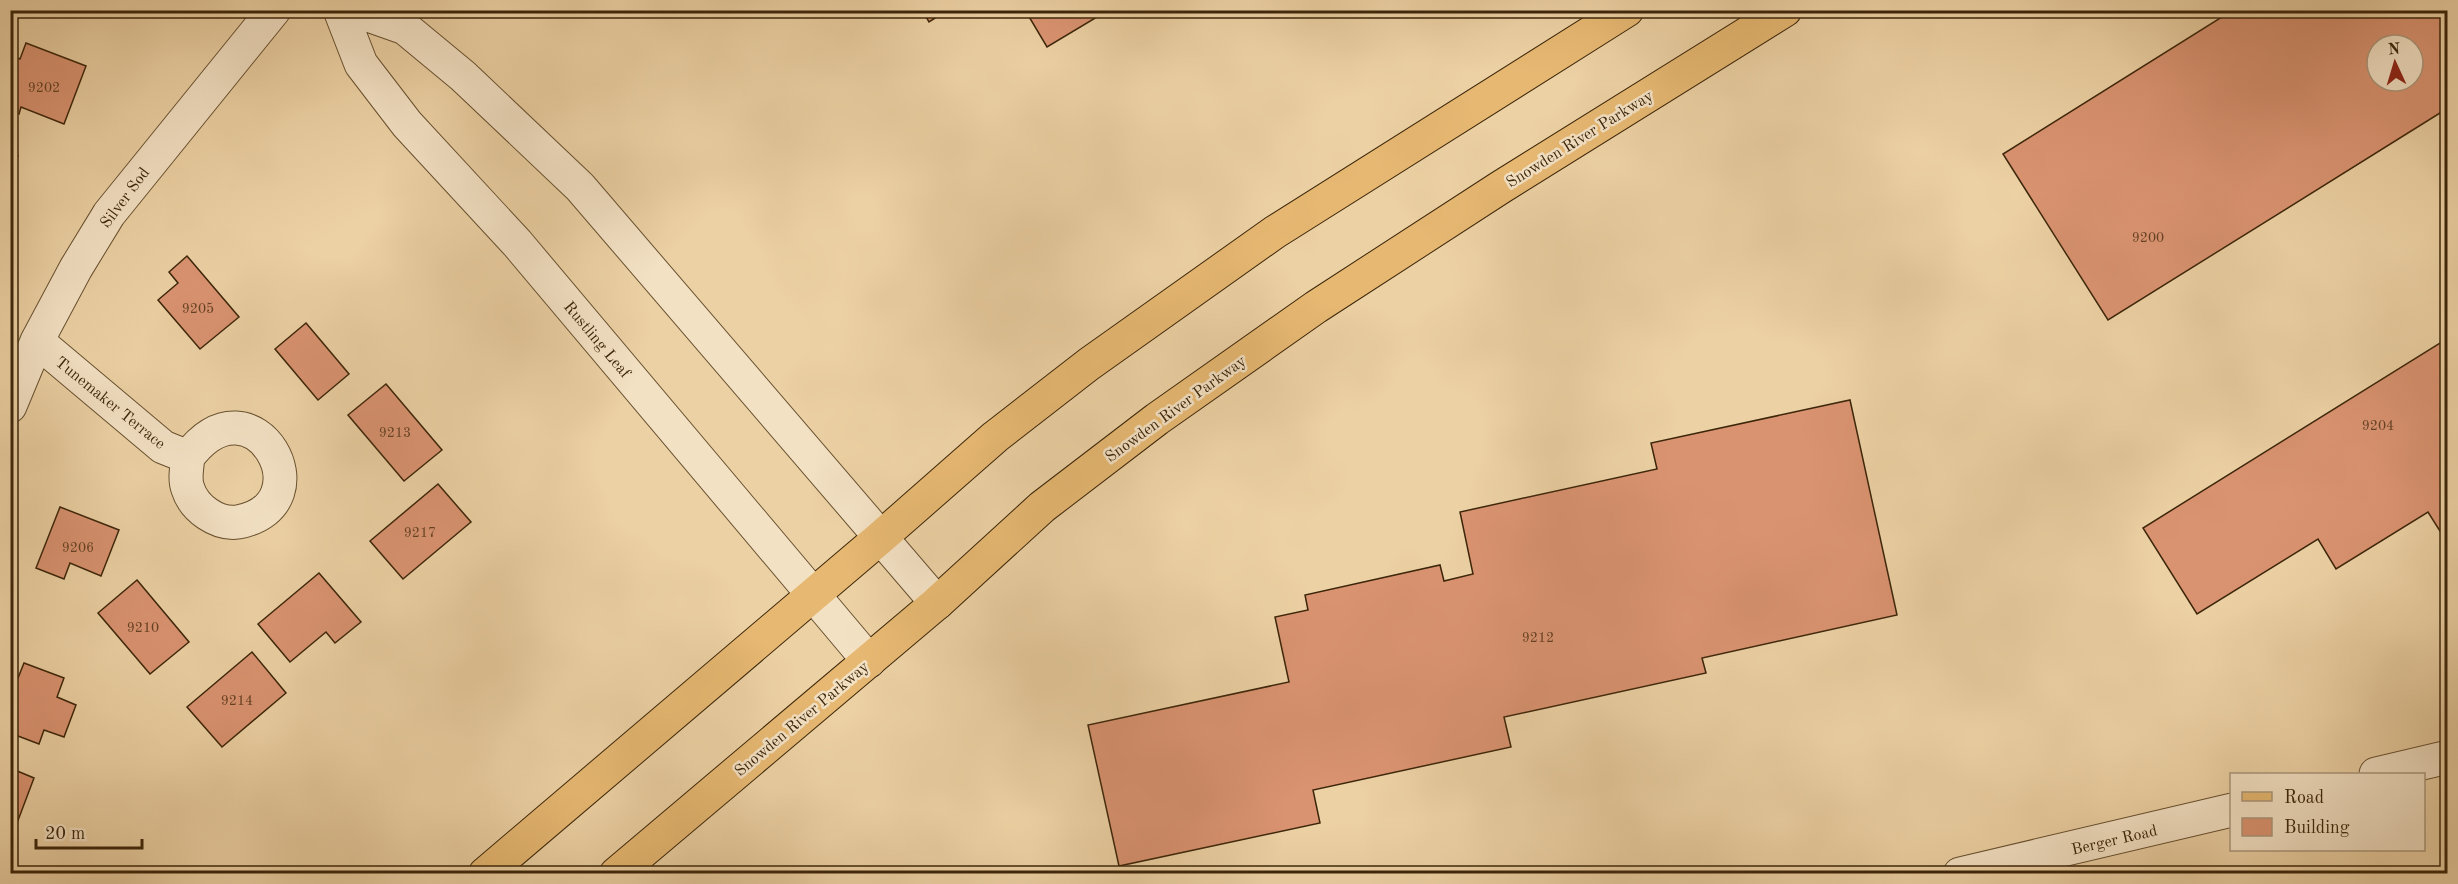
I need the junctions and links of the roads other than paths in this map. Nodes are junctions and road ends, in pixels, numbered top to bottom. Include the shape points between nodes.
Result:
1 (274, 10) edge
2 (340, 10) edge
3 (354, 10) edge
4 (1627, 10) edge
5 (1785, 10) edge
6 (37, 342) junction
7 (10, 406) edge
8 (188, 457) dead end
9 (880, 538) junction
10 (813, 595) junction
11 (937, 603) junction
12 (869, 661) junction
13 (2448, 757) edge
14 (2380, 773) edge
15 (2230, 810) edge
16 (485, 873) edge
17 (616, 873) edge
18 (1960, 873) edge

1 - 6 street, Silver Sod via 109,214
2 - 10 street, Rustling Leaf via 361,64 407,124 517,243
3 - 9 street via 405,28 463,76 580,187
4 - 9 main road via 1275,232 1117,343 995,436
5 - 11 main road, Snowden River Parkway via 1316,307 1157,419 1042,507
6 - 7 street, Silver Sod
6 - 8 street, Tunemaker Terrace via 163,447
9 - 10 main road
9 - 11 street
10 - 12 street, Rustling Leaf
10 - 16 main road
11 - 12 main road, Snowden River Parkway
12 - 17 main road, Snowden River Parkway
13 - 14 street
15 - 18 street, Berger Road

